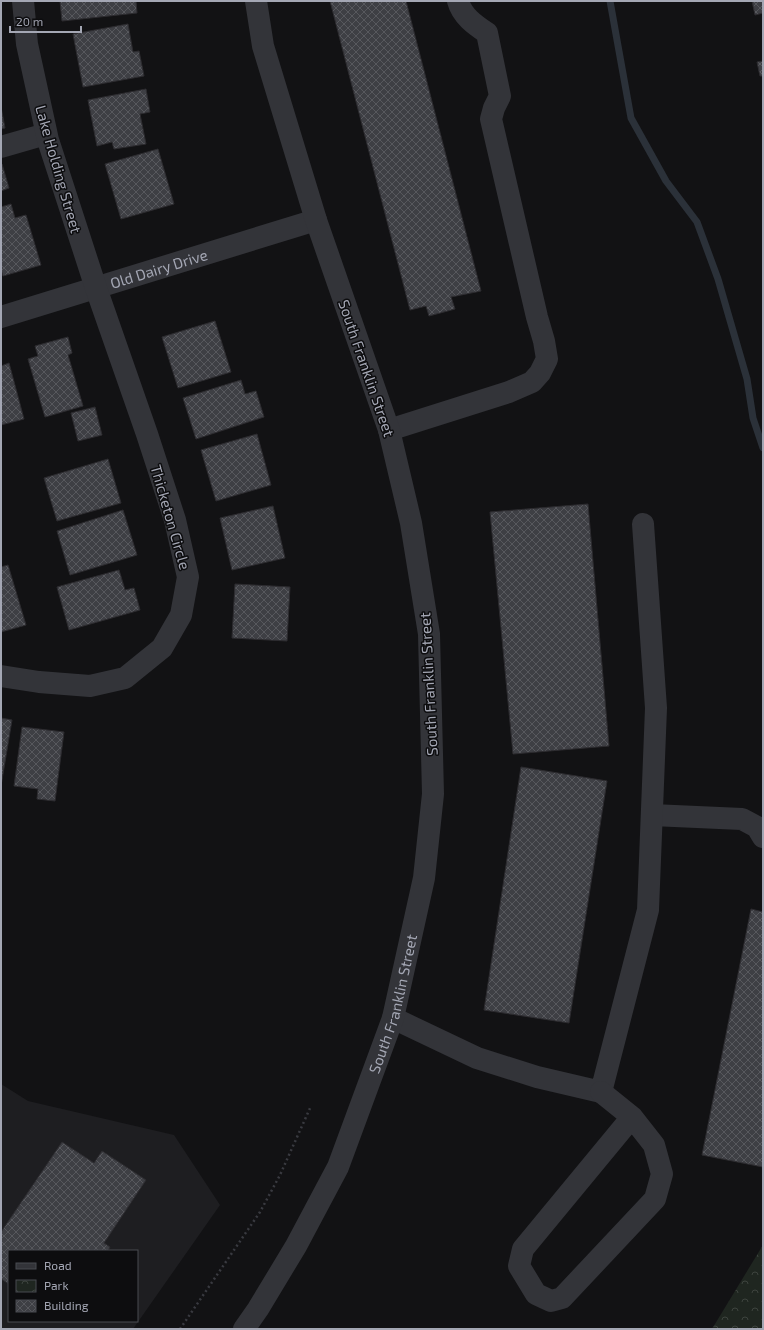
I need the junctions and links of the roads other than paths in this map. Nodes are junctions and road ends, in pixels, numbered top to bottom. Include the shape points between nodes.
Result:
1 (22, 1) edge
2 (256, 1) edge
3 (458, 1) edge
4 (46, 134) junction
5 (1, 147) edge
6 (316, 220) junction
7 (96, 288) junction
8 (1, 317) edge
9 (389, 430) junction
10 (643, 524) dead end
11 (1, 676) edge
12 (652, 815) junction
13 (763, 837) edge
14 (393, 1018) junction
15 (601, 1092) junction
16 (632, 1117) junction
17 (244, 1329) edge

1 - 4 street, Lake Holding Street via 27,44
2 - 6 street, South Franklin Street via 263,46
3 - 9 street via 460,8 487,33 500,96 490,119 547,359 532,382 509,392
4 - 5 street
4 - 7 street, Lake Holding Street
6 - 7 street, Old Dairy Drive
6 - 9 street, South Franklin Street
7 - 8 street, Old Dairy Drive
7 - 11 street, Thicketon Circle via 175,520 188,577 181,614 162,648 124,678 90,686
9 - 14 street, South Franklin Street via 411,523 429,634 434,794 424,878
10 - 12 street via 656,708
12 - 13 street via 742,820 757,827
12 - 15 street via 648,910
14 - 15 street via 477,1058 537,1077
14 - 17 street, South Franklin Street via 338,1167 296,1246
15 - 16 street
16 - 16 street via 654,1145 662,1174 655,1199 562,1298 551,1301 536,1294 520,1266 523,1249

